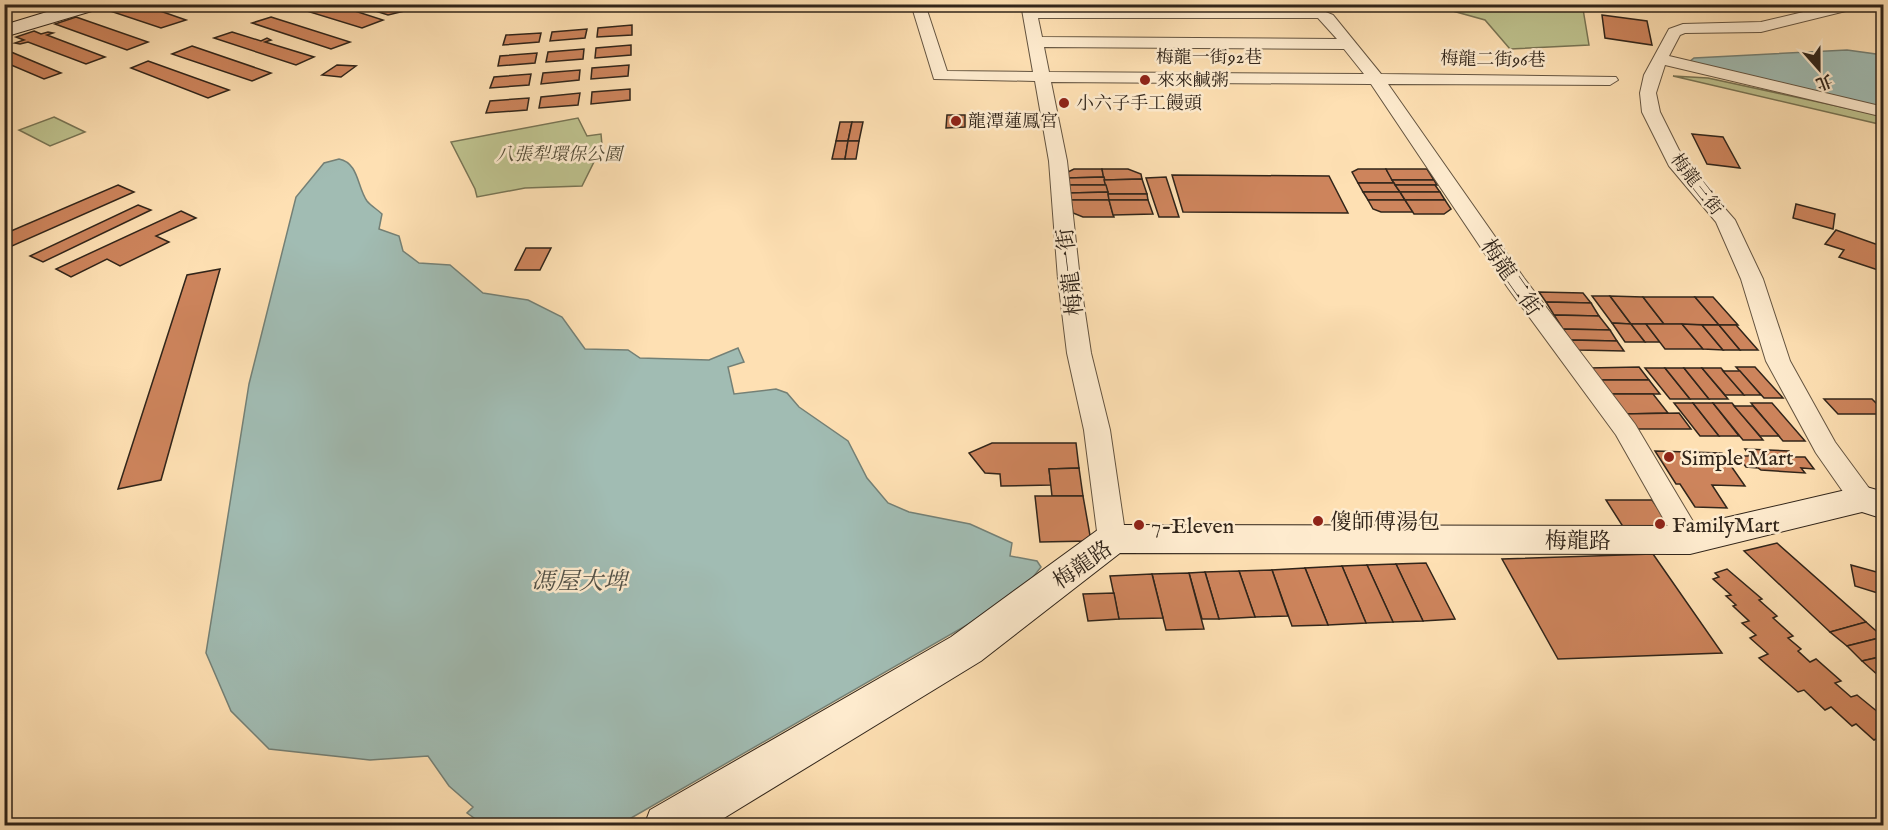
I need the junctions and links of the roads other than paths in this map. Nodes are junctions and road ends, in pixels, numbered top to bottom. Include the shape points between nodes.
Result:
1 (95, 4) edge
2 (918, 4) edge
3 (1857, 4) edge
4 (1029, 9) edge
5 (4, 31) edge
6 (1036, 42) junction
7 (1349, 44) junction
8 (1660, 59) junction
9 (1043, 76) junction
10 (1375, 77) junction
11 (1610, 80) dead end
12 (1884, 112) edge
13 (1873, 503) edge
14 (1112, 539) junction
15 (1690, 540) junction
16 (668, 825) edge

1 - 5 street
2 - 9 street, 梅龍一街92巷 via 940,76
3 - 8 street, 梅龍三街 via 1761,27 1683,28 1674,32
4 - 6 street, 梅龍一街
4 - 7 street, 梅龍二街 via 1321,14 1329,18
6 - 7 street
6 - 9 street, 梅龍一街
7 - 10 street, 梅龍二街
8 - 12 street
8 - 13 street, 梅龍三街 via 1648,93 1651,112 1678,166 1725,220 1752,279 1778,361 1825,447
9 - 10 street, 梅龍一街92巷
9 - 14 street, 梅龍一街 via 1058,161 1079,353 1096,430
10 - 11 street, 梅龍二街96巷
10 - 15 street, 梅龍二街 via 1516,283 1626,430
13 - 15 street, 梅龍路
14 - 15 street, 梅龍路
14 - 16 street, 梅龍路 via 966,649

